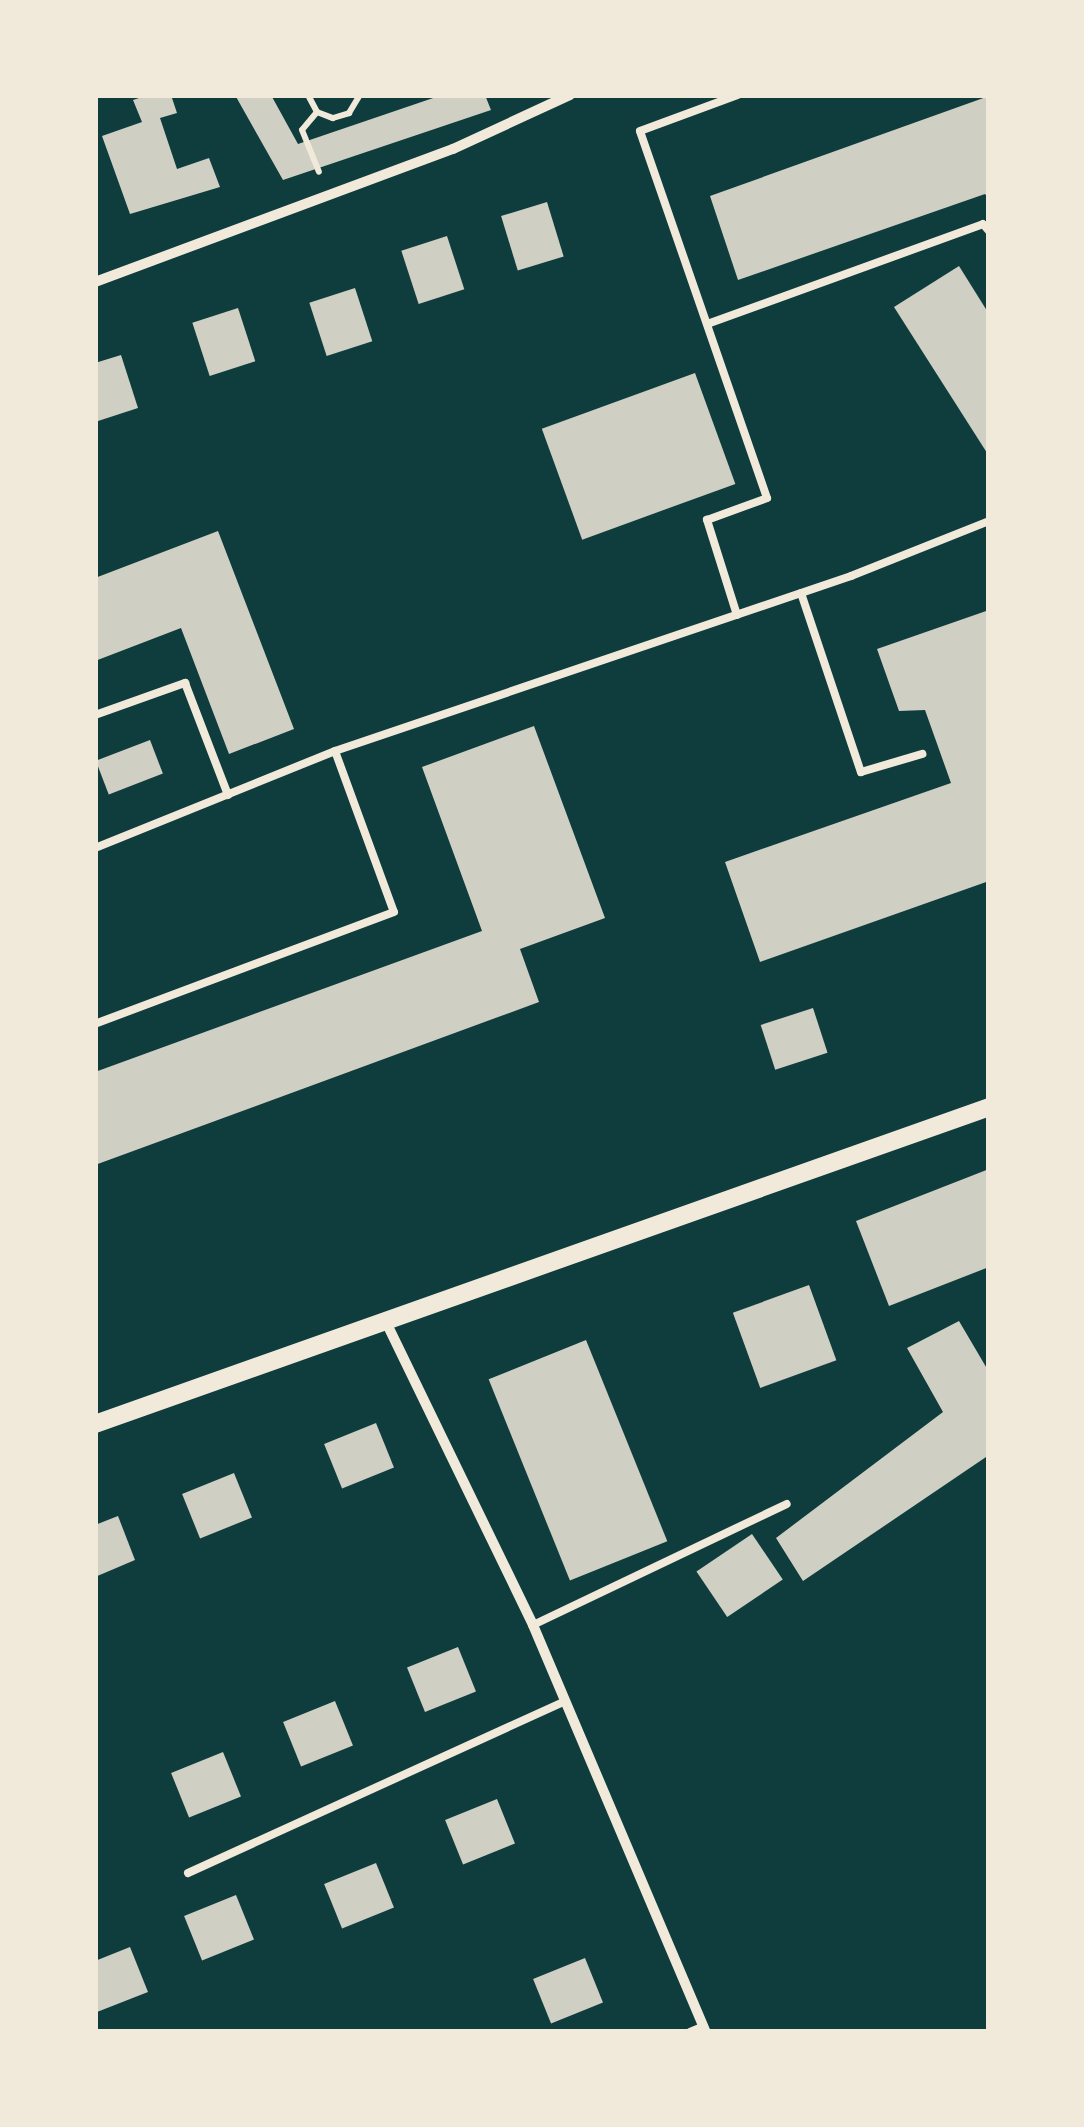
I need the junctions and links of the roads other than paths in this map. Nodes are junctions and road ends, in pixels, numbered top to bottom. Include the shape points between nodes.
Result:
1 (570, 95) edge
2 (738, 95) edge
3 (989, 231) edge
4 (95, 282) edge
5 (710, 322) junction
6 (989, 521) edge
7 (801, 593) junction
8 (737, 615) junction
9 (95, 716) edge
10 (335, 752) junction
11 (922, 754) dead end
12 (228, 795) junction
13 (95, 847) edge
14 (95, 1024) edge
15 (989, 1107) edge
16 (386, 1320) junction
17 (95, 1424) edge
18 (787, 1504) dead end
19 (533, 1625) junction
20 (566, 1702) junction
21 (188, 1873) dead end
22 (705, 2029) edge
23 (690, 2032) edge

1 - 4 street via 453,149
2 - 5 lane via 640,130
3 - 5 lane via 983,224
5 - 8 lane via 767,498 707,520
6 - 7 lane
7 - 8 lane
7 - 11 lane via 862,772
8 - 10 lane
9 - 12 lane via 184,683
10 - 12 lane
10 - 14 lane via 394,912
12 - 13 lane
15 - 16 street
16 - 17 street
16 - 19 street
18 - 19 lane
19 - 20 street
20 - 21 lane
20 - 22 street
22 - 23 lane

